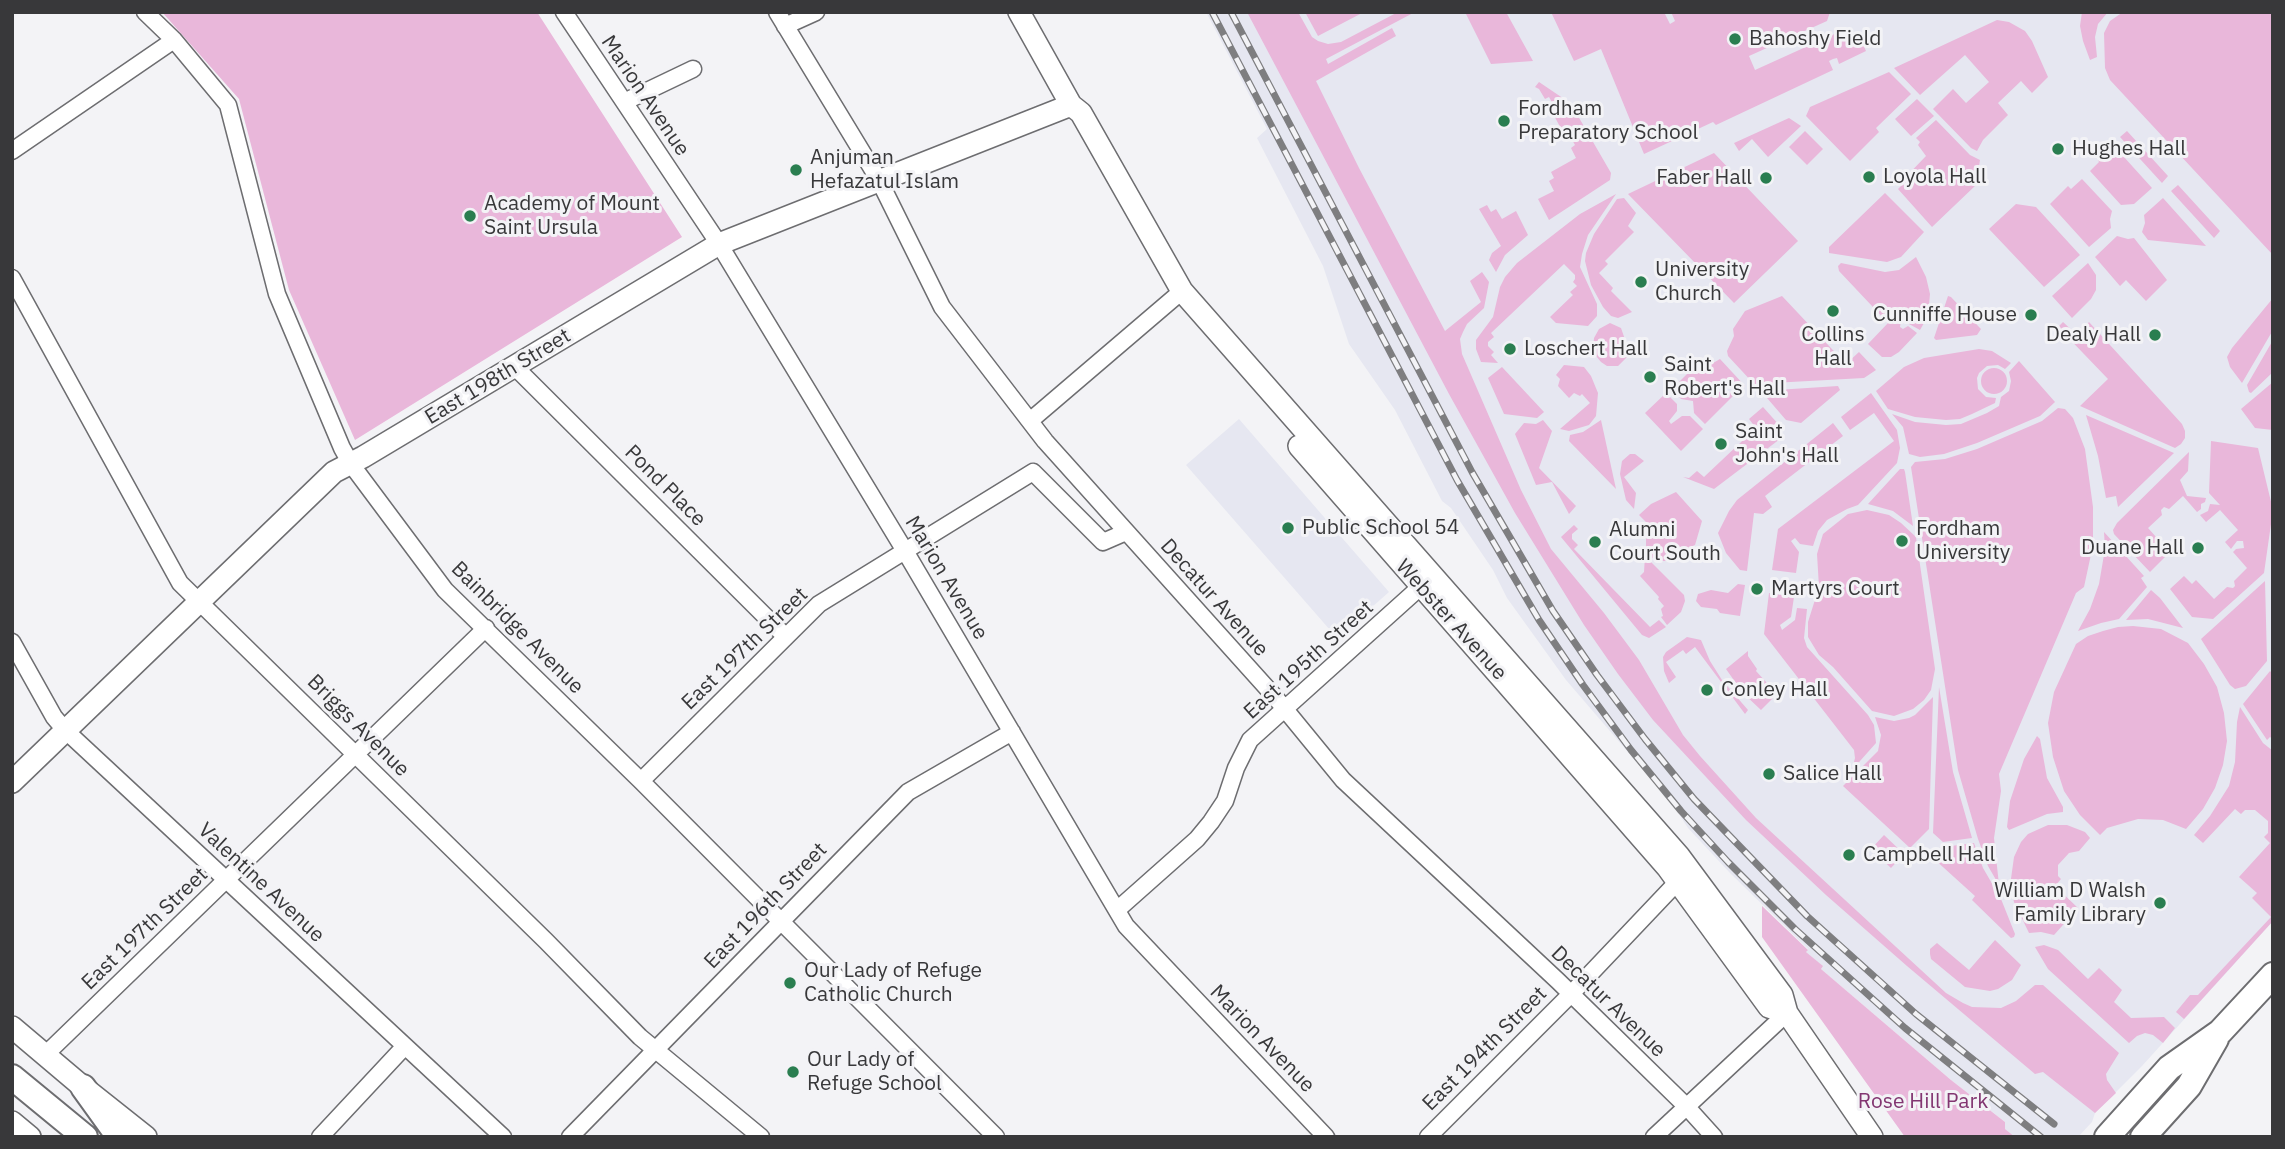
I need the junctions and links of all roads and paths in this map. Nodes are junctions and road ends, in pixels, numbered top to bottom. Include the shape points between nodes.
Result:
1 (145, 12) edge
2 (564, 12) edge
3 (816, 12) edge
4 (1019, 12) edge
5 (781, 19) edge
6 (174, 40) junction
7 (693, 69) dead end
8 (624, 102) junction
9 (1071, 105) junction
10 (12, 151) edge
11 (879, 180) junction
12 (719, 244) junction
13 (12, 278) edge
14 (1177, 296) junction
15 (516, 367) junction
16 (1031, 420) junction
17 (351, 464) junction
18 (1126, 532) junction
19 (905, 551) junction
20 (1427, 580) junction
21 (200, 601) junction
22 (486, 628) junction
23 (785, 635) junction
24 (12, 642) edge
25 (1283, 710) junction
26 (65, 730) junction
27 (1012, 732) junction
28 (356, 754) junction
29 (12, 782) edge
30 (641, 782) junction
31 (1684, 875) junction
32 (227, 879) junction
33 (1117, 910) junction
34 (780, 921) junction
35 (2273, 975) edge
36 (1570, 994) junction
37 (1787, 1013) junction
38 (12, 1027) edge
39 (2220, 1032) junction
40 (405, 1046) junction
41 (656, 1049) junction
42 (44, 1056) junction
43 (12, 1077) edge
44 (83, 1087) junction
45 (1686, 1107) junction
46 (51, 1110) junction
47 (12, 1122) edge
48 (30, 1137) edge
49 (72, 1137) edge
50 (85, 1137) edge
51 (119, 1137) edge
52 (146, 1137) edge
53 (320, 1137) edge
54 (503, 1137) edge
55 (570, 1137) edge
56 (761, 1137) edge
57 (996, 1137) edge
58 (1326, 1137) edge
59 (1428, 1137) edge
60 (1654, 1137) edge
61 (1714, 1137) edge
62 (1872, 1137) edge
63 (2107, 1137) edge
64 (2143, 1137) edge

1 - 6 street, Bainbridge Avenue
2 - 8 street, Marion Avenue
3 - 5 street
4 - 9 street, Webster Avenue
5 - 11 street, Decatur Avenue
6 - 10 street
6 - 17 street, Bainbridge Avenue via 228,105 277,294
7 - 8 street
8 - 12 street, Marion Avenue
9 - 11 street, East 198th Street
9 - 14 street, Webster Avenue via 1081,113
11 - 12 street, East 198th Street
11 - 16 street, Decatur Avenue via 942,307
12 - 15 street, East 198th Street
12 - 19 street, Marion Avenue
13 - 21 street, Briggs Avenue via 180,583
14 - 16 street
14 - 20 street, Webster Avenue via 1255,375
15 - 17 street, East 198th Street
15 - 23 street, Pond Place
16 - 18 street, Decatur Avenue
17 - 21 street, East 198th Street via 334,472
17 - 22 street, Bainbridge Avenue via 445,590
18 - 19 street, East 197th Street via 1103,542 1033,472
18 - 25 street, Decatur Avenue
19 - 23 street, East 197th Street via 819,604
19 - 27 street, Marion Avenue
20 - 25 street, East 195th Street
20 - 31 street, Webster Avenue via 1667,842
21 - 26 street, East 198th Street
21 - 28 street, Briggs Avenue
22 - 28 street, East 197th Street
22 - 30 street, Bainbridge Avenue
23 - 30 street, East 197th Street
24 - 26 street, Valentine Avenue
25 - 33 street, East 195th Street via 1250,740 1225,801 1197,839
25 - 36 street, Decatur Avenue via 1343,780
26 - 29 street, East 198th Street
26 - 32 street, Valentine Avenue
27 - 33 street, Marion Avenue
27 - 34 street, East 196th Street via 908,792
28 - 32 street, East 197th Street
28 - 41 street, Briggs Avenue
30 - 34 street, Bainbridge Avenue
31 - 36 street, East 194th Street
31 - 37 street, Webster Avenue via 1782,995
32 - 40 street, Valentine Avenue
32 - 42 street, East 197th Street
33 - 58 street, Marion Avenue via 1126,926
34 - 41 street, East 196th Street
34 - 57 street, Bainbridge Avenue
35 - 39 main road
36 - 45 street, Decatur Avenue
36 - 59 street, East 194th Street
37 - 45 street
37 - 62 street, Webster Avenue
38 - 42 street
39 - 63 main road via 2169,1068
39 - 64 main road via 2189,1086
40 - 53 street
40 - 54 street, Valentine Avenue
41 - 55 street, East 196th Street
41 - 56 street, Briggs Avenue
42 - 44 street
43 - 46 main road
44 - 51 main road
44 - 52 street
45 - 60 street
45 - 61 street, Decatur Avenue
46 - 49 main road
46 - 50 main road
47 - 48 street

